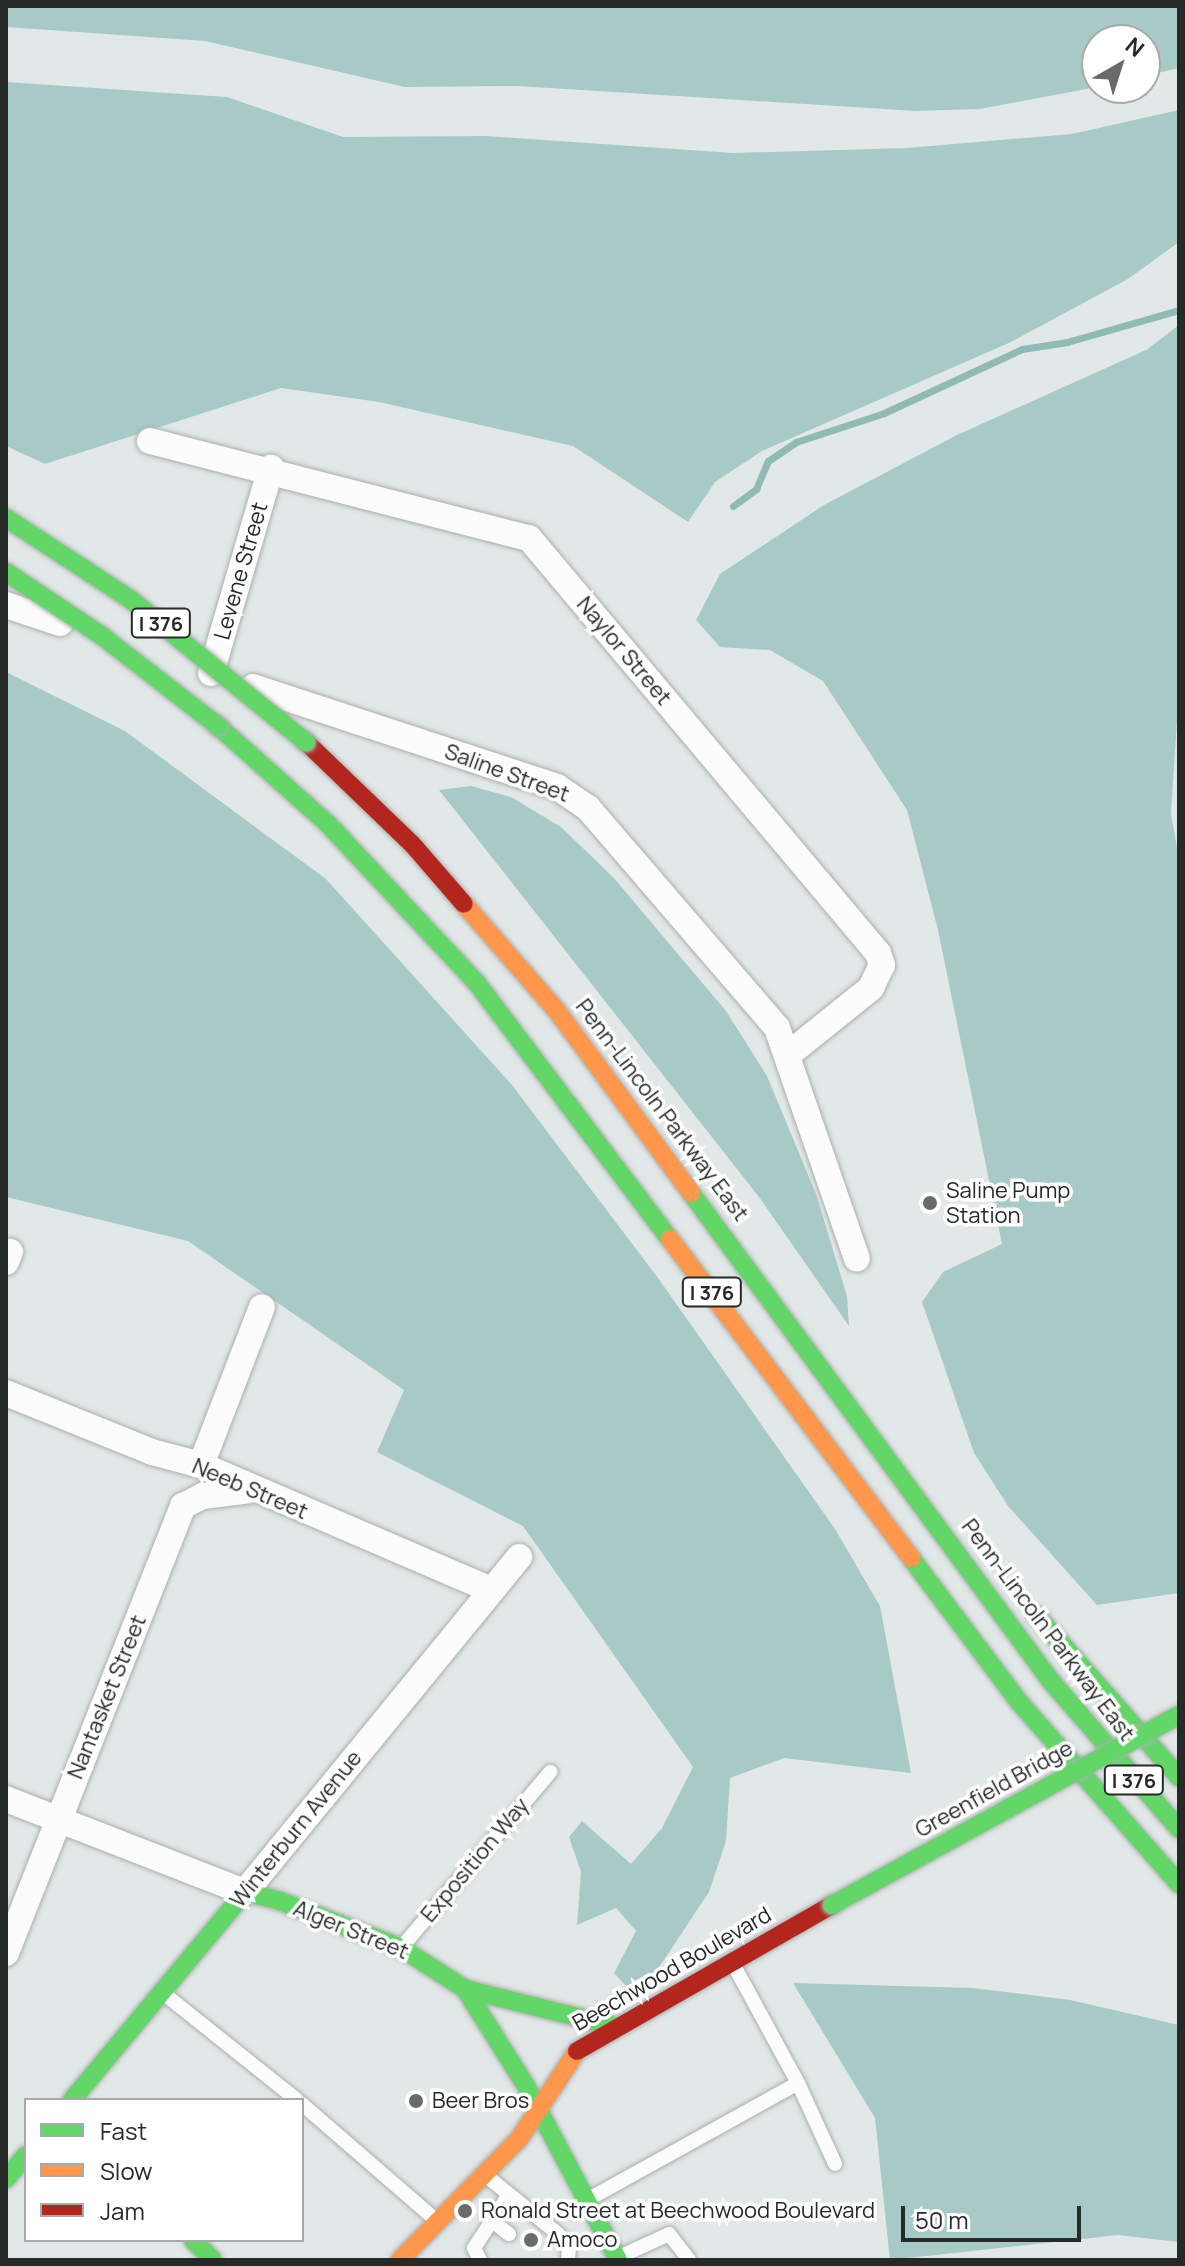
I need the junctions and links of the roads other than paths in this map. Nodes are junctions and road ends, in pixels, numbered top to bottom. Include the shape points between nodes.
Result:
1 (150, 441) dead end
2 (271, 468) junction
3 (6, 518) edge
4 (6, 572) edge
5 (6, 605) edge
6 (211, 673) junction
7 (789, 1054) junction
8 (857, 1259) dead end
9 (771, 1296) junction
10 (262, 1307) dead end
11 (6, 1393) edge
12 (201, 1465) junction
13 (251, 1490) junction
14 (962, 1526) dead end
15 (519, 1557) dead end
16 (491, 1590) junction
17 (1023, 1599) dead end
18 (1179, 1715) edge
19 (550, 1772) dead end
20 (1179, 1777) edge
21 (6, 1799) edge
22 (58, 1819) junction
23 (1179, 1829) edge
24 (1179, 1884) edge
25 (245, 1892) junction
26 (832, 1905) joint
27 (401, 1948) junction
28 (6, 1953) edge
29 (731, 1962) junction
30 (465, 1989) junction
31 (163, 1993) junction
32 (613, 2026) junction
33 (798, 2083) junction
34 (74, 2098) edge
35 (294, 2098) edge
36 (304, 2106) edge
37 (540, 2112) junction
38 (24, 2157) edge
39 (835, 2164) dead end
40 (483, 2174) junction
41 (6, 2179) edge
42 (508, 2196) junction
43 (587, 2200) junction
44 (436, 2220) junction
45 (491, 2220) junction
46 (509, 2234) dead end
47 (195, 2242) edge
48 (616, 2259) edge
49 (213, 2260) edge
50 (400, 2260) edge
51 (480, 2260) edge
52 (568, 2260) edge
53 (689, 2260) edge

1 - 2 street, Naylor Street
2 - 6 street, Levene Street
2 - 7 street, Naylor Street via 529,538 878,953 882,965 871,988
3 - 9 main road, Penn-Lincoln Parkway East / I 376, bridge via 130,599 306,742 412,844 511,954
4 - 24 main road, I 376, bridge via 102,636 218,726 327,823 476,982 1020,1703
5 - 6 street, Saline Street
6 - 7 street, Saline Street via 574,796 762,1006
7 - 8 street, Saline Street
9 - 14 main road
9 - 23 main road, Penn-Lincoln Parkway East / I 376 via 1050,1680
10 - 12 street
11 - 12 street, Neeb Street via 152,1452
12 - 13 street, Neeb Street
13 - 16 street, Neeb Street
13 - 22 street, Nantasket Street via 203,1496 183,1506
15 - 16 street, Winterburn Avenue
16 - 25 street, Winterburn Avenue
17 - 20 main road
18 - 26 main road, Greenfield Bridge, bridge
19 - 27 lane, Exposition Way
21 - 22 street, Alger Street
22 - 25 street, Alger Street
22 - 28 street, Nantasket Street
25 - 27 main road, Alger Street
25 - 31 main road, Winterburn Avenue
26 - 29 main road, Beechwood Boulevard
27 - 30 main road, Alger Street
29 - 32 main road, Beechwood Boulevard
29 - 33 lane
30 - 32 main road
30 - 37 main road, Alger Street
31 - 34 main road, Winterburn Avenue
31 - 35 lane
32 - 37 main road, Beechwood Boulevard via 565,2063
33 - 39 lane
33 - 43 lane
36 - 44 lane
37 - 40 main road, Beechwood Boulevard
37 - 43 main road
38 - 41 main road
40 - 42 lane
40 - 44 main road, Beechwood Boulevard
42 - 45 lane
42 - 52 lane via 569,2246
43 - 48 main road
44 - 50 main road, Beechwood Boulevard
45 - 46 lane
45 - 51 lane via 474,2248
47 - 49 main road
48 - 53 lane via 669,2234

